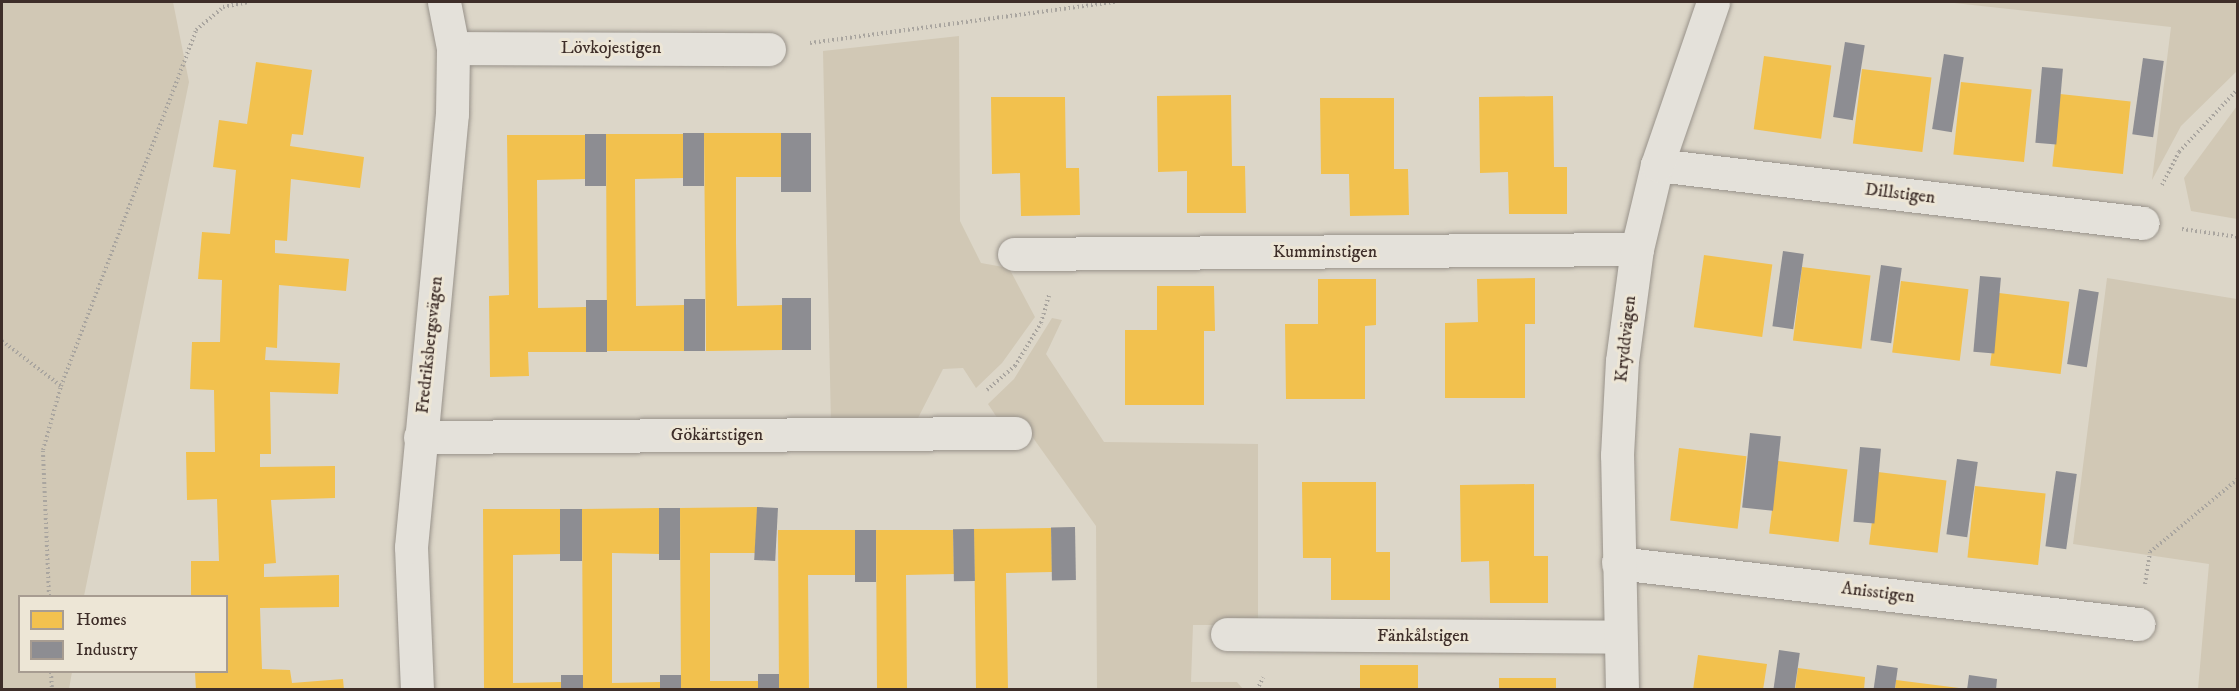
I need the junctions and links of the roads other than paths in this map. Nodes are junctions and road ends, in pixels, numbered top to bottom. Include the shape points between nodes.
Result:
1 (444, 2) edge
2 (1713, 2) edge
3 (453, 48) junction
4 (769, 49) road end
5 (1657, 165) junction
6 (2143, 223) road end
7 (1637, 249) junction
8 (1014, 254) dead end
9 (1015, 433) dead end
10 (420, 437) junction
11 (1618, 563) junction
12 (2138, 624) road end
13 (1227, 634) dead end
14 (1619, 637) junction
15 (417, 690) edge
16 (1622, 690) edge

1 - 3 street, Fredriksbergsvägen
2 - 5 street, Kryddvägen
3 - 4 street, Lövkojestigen
3 - 10 street, Fredriksbergsvägen via 443,226
5 - 6 street, Dillstigen
5 - 7 street, Kryddvägen
7 - 8 street, Kumminstigen
7 - 11 street, Kryddvägen via 1621,372
9 - 10 street, Gökärtstigen
10 - 15 street, Fredriksbergsvägen via 411,547
11 - 12 street, Anisstigen
11 - 14 street, Kryddvägen
13 - 14 street, Fänkålstigen
14 - 16 street, Kryddvägen

